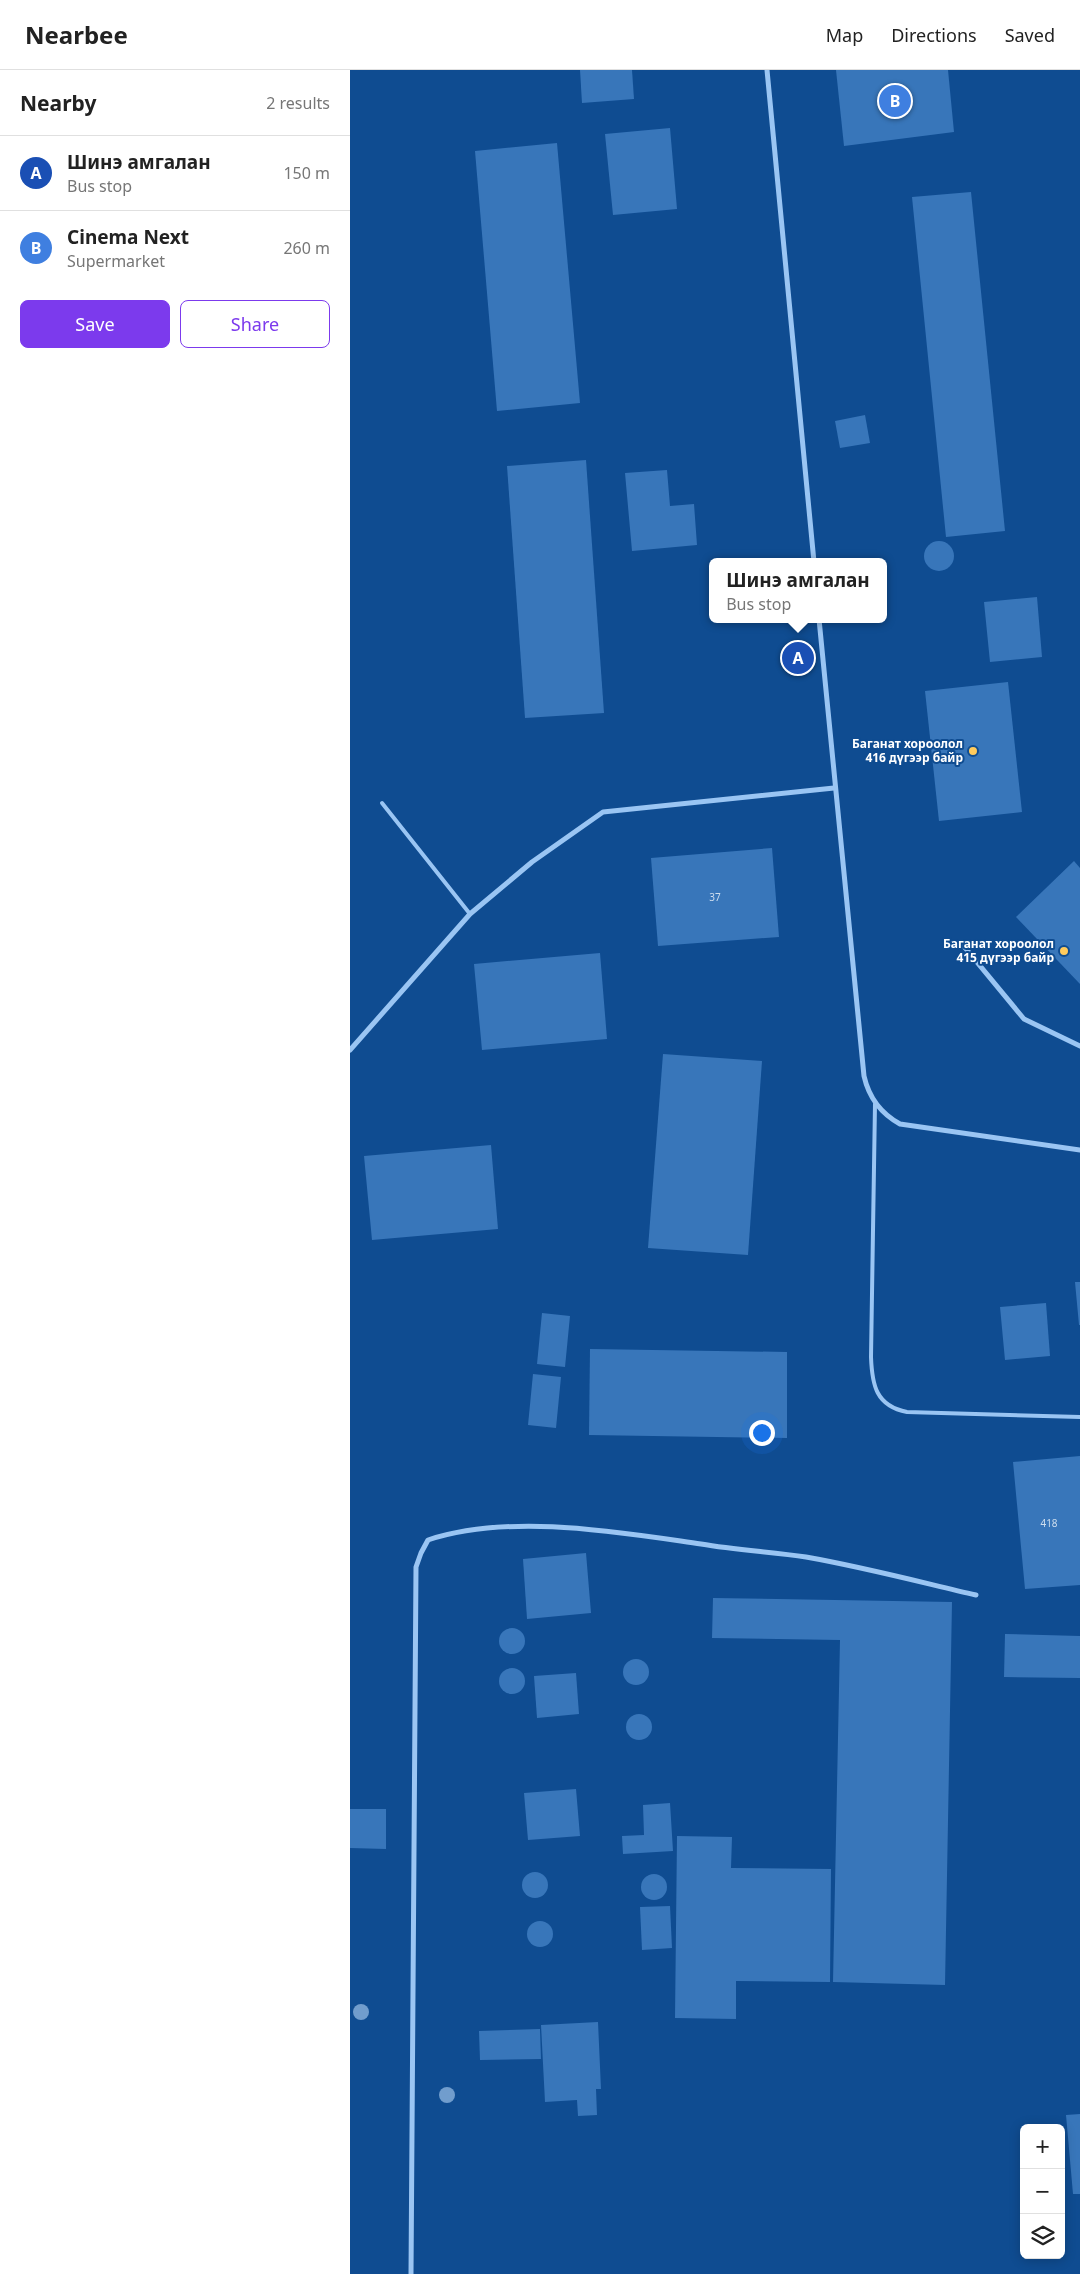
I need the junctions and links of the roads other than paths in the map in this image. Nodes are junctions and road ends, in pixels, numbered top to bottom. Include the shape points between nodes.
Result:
1 (767, 70) edge
2 (814, 558) edge
3 (819, 623) edge
4 (834, 788) junction
5 (382, 803) dead end
6 (470, 914) junction
7 (962, 944) dead end
8 (1080, 1046) edge
9 (350, 1050) edge
10 (875, 1104) junction
11 (1080, 1150) edge
12 (1080, 1417) edge
13 (976, 1594) dead end
14 (411, 2274) edge

1 - 2 street
3 - 4 street
4 - 6 street via 603,812 532,862
4 - 10 street via 864,1076
5 - 6 lane
6 - 9 street
7 - 8 street via 1024,1018
10 - 11 street via 889,1117 908,1126
10 - 12 lane via 871,1357 875,1387 880,1398 888,1406 907,1412
13 - 14 street via 806,1557 603,1530 476,1529 450,1532 428,1540 416,1568

